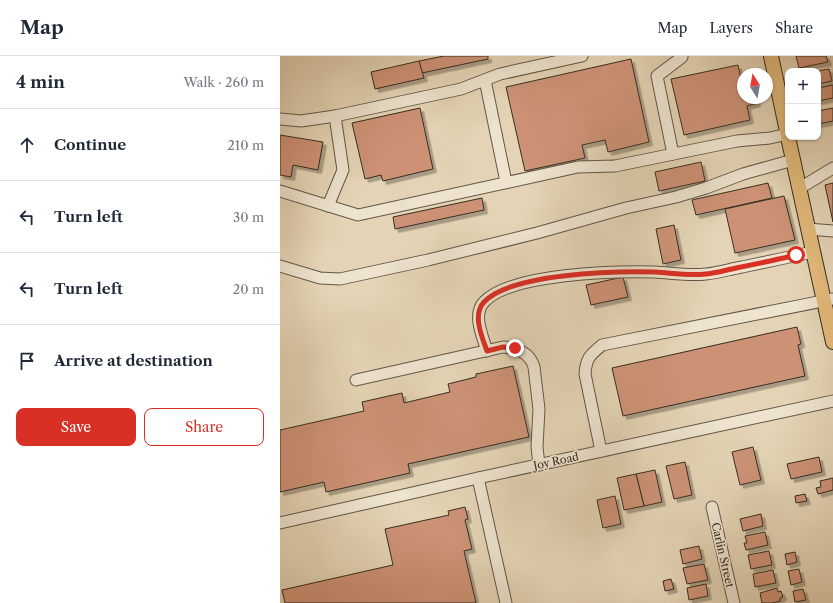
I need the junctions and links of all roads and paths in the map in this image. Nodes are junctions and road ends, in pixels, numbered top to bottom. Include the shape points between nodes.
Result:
1 (582, 56) edge
2 (681, 56) edge
3 (770, 56) edge
4 (484, 80) junction
5 (335, 116) junction
6 (280, 119) edge
7 (785, 123) edge
8 (785, 136) edge
9 (789, 140) edge
10 (673, 154) junction
11 (793, 160) junction
12 (833, 168) edge
13 (506, 182) junction
14 (800, 188) junction
15 (280, 191) edge
16 (328, 206) junction
17 (808, 229) junction
18 (833, 231) edge
19 (813, 252) junction
20 (280, 266) edge
21 (828, 300) edge
22 (833, 342) edge
23 (487, 351) junction
24 (356, 380) dead end
25 (833, 401) edge
26 (602, 451) junction
27 (539, 465) junction
28 (478, 478) junction
29 (712, 507) dead end
30 (280, 523) edge
31 (506, 603) edge
32 (734, 603) edge

1 - 4 street via 500,74
2 - 10 street via 657,76
3 - 7 main road
4 - 5 street via 461,88
4 - 13 street
5 - 6 street via 302,121
5 - 16 street via 343,170
8 - 10 street via 737,141
9 - 11 main road
10 - 13 street via 615,166 578,167
11 - 14 main road
11 - 20 street via 676,197 538,233 340,279 320,278
12 - 14 street
13 - 16 street via 358,215
14 - 17 main road
15 - 16 street
17 - 18 street
17 - 19 main road
19 - 21 main road
19 - 23 street via 706,274 611,272 546,278 520,284 491,296 479,309 479,324
21 - 22 main road
21 - 26 street via 602,346 586,363 585,374
23 - 24 street
23 - 27 street via 503,347 515,348 532,360 539,410
25 - 26 street, Joy Road
26 - 27 street, Joy Road
27 - 28 street, Joy Road
28 - 30 street, Joy Road
28 - 31 street
29 - 32 street, Carlin Street

